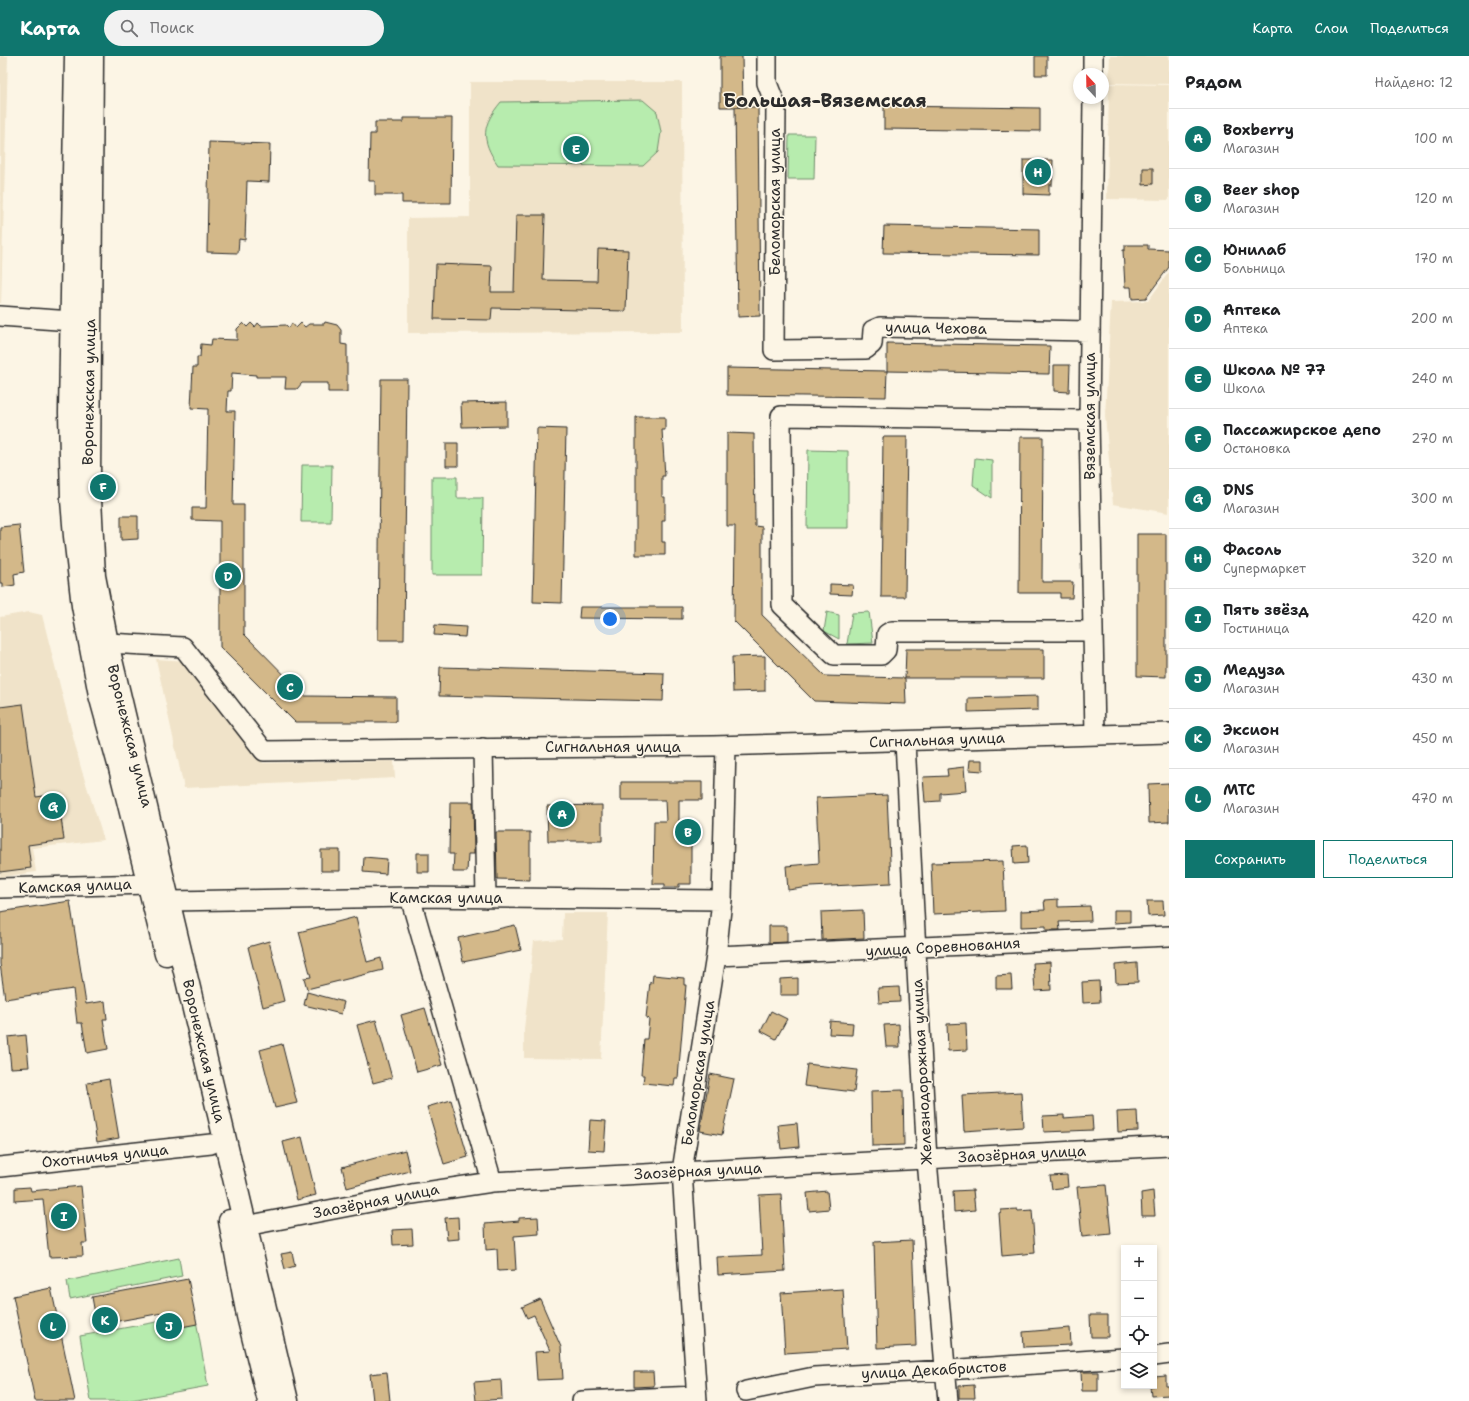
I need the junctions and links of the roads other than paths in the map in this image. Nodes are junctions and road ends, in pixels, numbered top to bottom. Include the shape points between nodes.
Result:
1 (76, 56) edge
2 (92, 56) edge
3 (767, 56) edge
4 (1094, 56) edge
5 (1093, 68) edge
6 (1093, 104) edge
7 (0, 316) edge
8 (72, 321) junction
9 (1089, 331) junction
10 (774, 350) joint
11 (1088, 420) junction
12 (1093, 631) junction
13 (107, 643) junction
14 (1169, 733) edge
15 (1095, 735) junction
16 (905, 742) junction
17 (726, 746) junction
18 (483, 748) junction
19 (149, 884) junction
20 (0, 888) edge
21 (410, 897) junction
22 (486, 898) junction
23 (722, 900) junction
24 (170, 902) junction
25 (1169, 936) edge
26 (916, 948) junction
27 (716, 956) junction
28 (211, 1144) junction
29 (1169, 1146) edge
30 (927, 1160) junction
31 (0, 1167) edge
32 (682, 1171) junction
33 (492, 1182) junction
34 (240, 1230) junction
35 (1169, 1354) edge
36 (1157, 1356) edge
37 (1121, 1358) edge
38 (946, 1370) junction
39 (746, 1391) dead end
40 (696, 1398) edge
41 (269, 1401) edge
42 (287, 1401) edge
43 (582, 1401) edge
44 (948, 1401) edge

1 - 8 main road, Воронежская улица
2 - 13 main road, Воронежская улица via 88,480 94,570
3 - 10 street, Беломорская улица via 767,83 776,106
4 - 5 street
6 - 9 street, Вяземская улица
7 - 8 street
8 - 19 main road, Воронежская улица via 70,454 78,569 100,695
9 - 10 street, улица Чехова via 880,326 873,330 872,344 866,349
9 - 11 street, Вяземская улица
11 - 12 street, Вяземская улица
11 - 12 street via 781,416 782,605 834,655 881,655 886,650 887,634 892,631
12 - 15 street, Вяземская улица
13 - 18 street, Сигнальная улица via 183,647 264,751
13 - 24 main road, Воронежская улица
14 - 15 street, Сигнальная улица
15 - 16 street, Сигнальная улица
16 - 17 street, Сигнальная улица
16 - 26 street, Железнодорожная улица
17 - 18 street, Сигнальная улица
17 - 23 street, Беломорская улица
18 - 22 street
19 - 20 street, Камская улица
19 - 28 main road, Воронежская улица
21 - 22 street, Камская улица
21 - 24 street, Камская улица
21 - 33 street
22 - 23 street, Камская улица
23 - 27 street, Беломорская улица
24 - 34 main road, Воронежская улица via 224,1143
25 - 26 street, улица Соревнования
26 - 27 street, улица Соревнования
26 - 30 street, Железнодорожная улица
27 - 32 street, Беломорская улица
28 - 31 street, Охотничья улица
28 - 34 main road, Воронежская улица
29 - 30 street, Заозёрная улица
30 - 32 street, Заозёрная улица
30 - 38 street, Железнодорожная улица
32 - 33 street, Заозёрная улица
32 - 40 street, Беломорская улица
33 - 34 street, Заозёрная улица via 412,1194
34 - 41 main road, Воронежская улица via 248,1316
34 - 42 main road, Воронежская улица
35 - 36 street
37 - 38 street, улица Декабристов
38 - 39 street, улица Декабристов via 814,1377
38 - 44 street, Железнодорожная улица
40 - 43 street

